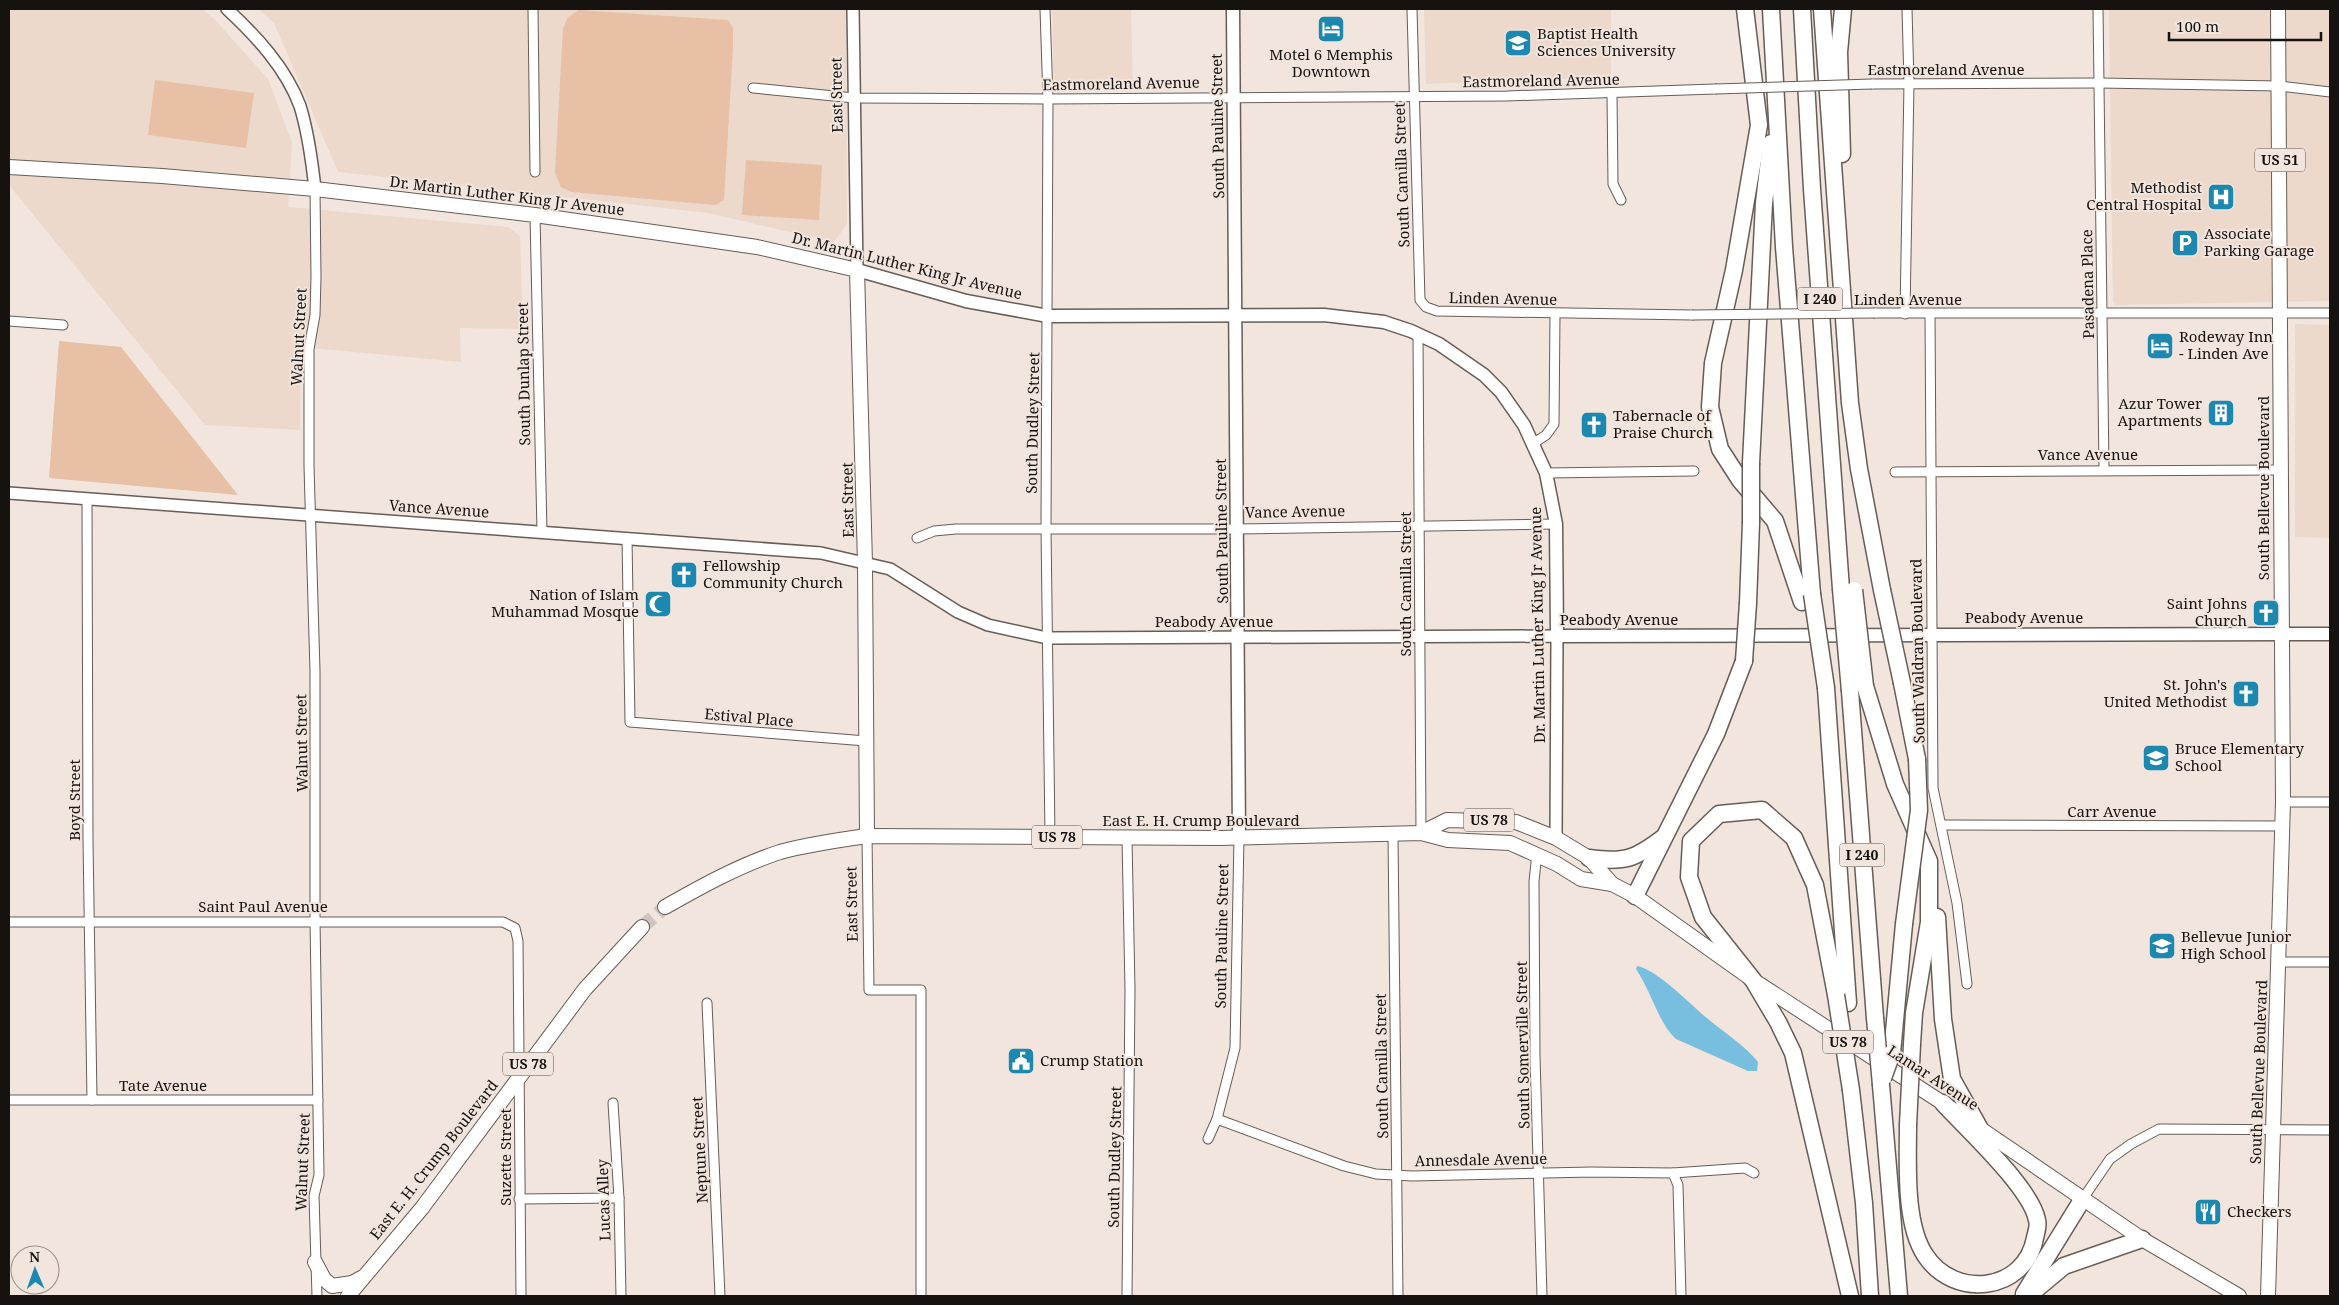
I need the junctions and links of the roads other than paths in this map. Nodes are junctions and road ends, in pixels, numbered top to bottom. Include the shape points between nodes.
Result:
1 (227, 9) edge
2 (533, 9) edge
3 (853, 9) edge
4 (1045, 9) edge
5 (1233, 9) edge
6 (1412, 9) edge
7 (1745, 9) edge
8 (1753, 9) edge
9 (1771, 9) edge
10 (1802, 9) edge
11 (1822, 9) edge
12 (1843, 9) edge
13 (1907, 9) edge
14 (2098, 9) edge
15 (2278, 9) edge
16 (1753, 62) junction
17 (1909, 83) junction
18 (2099, 83) junction
19 (2280, 86) junction
20 (753, 88) dead end
21 (2330, 92) edge
22 (1612, 94) junction
23 (1233, 96) junction
24 (1413, 97) junction
25 (854, 98) junction
26 (1048, 100) junction
27 (1775, 114) junction
28 (9, 168) edge
29 (535, 172) dead end
30 (315, 189) junction
31 (1620, 200) dead end
32 (535, 215) junction
33 (1839, 246) junction
34 (856, 270) junction
35 (1426, 307) joint
36 (2280, 312) junction
37 (2330, 313) edge
38 (1555, 314) junction
39 (1905, 314) junction
40 (1930, 314) junction
41 (2103, 314) junction
42 (1048, 316) junction
43 (1236, 316) junction
44 (9, 321) edge
45 (63, 325) dead end
46 (1418, 334) junction
47 (1534, 443) junction
48 (2104, 469) junction
49 (2280, 470) junction
50 (1694, 471) dead end
51 (1930, 471) junction
52 (1546, 472) junction
53 (1895, 472) dead end
54 (9, 494) edge
55 (87, 500) junction
56 (310, 515) junction
57 (1556, 524) junction
58 (1420, 525) junction
59 (1046, 528) junction
60 (1238, 529) junction
61 (542, 532) junction
62 (626, 538) junction
63 (917, 538) dead end
64 (865, 563) junction
65 (1807, 598) junction
66 (2281, 634) junction
67 (2330, 634) edge
68 (1933, 635) junction
69 (1557, 636) junction
70 (1420, 637) junction
71 (1047, 638) junction
72 (1239, 638) junction
73 (1858, 688) junction
74 (866, 741) junction
75 (2283, 802) junction
76 (2330, 802) edge
77 (1942, 825) junction
78 (2283, 826) junction
79 (1421, 833) junction
80 (1668, 834) junction
81 (1393, 835) junction
82 (867, 836) junction
83 (1050, 837) junction
84 (1239, 837) junction
85 (1127, 838) junction
86 (1556, 838) junction
87 (1537, 854) junction
88 (1589, 858) junction
89 (1929, 861) junction
90 (1612, 884) junction
91 (1635, 896) junction
92 (665, 907) tunnel mouth
93 (315, 920) junction
94 (90, 921) junction
95 (9, 922) edge
96 (642, 927) tunnel mouth
97 (515, 928) joint
98 (2279, 962) junction
99 (2330, 962) edge
100 (1753, 980) junction
101 (1967, 984) dead end
102 (1842, 999) junction
103 (707, 1003) dead end
104 (519, 1075) junction
105 (1881, 1085) junction
106 (9, 1100) edge
107 (92, 1100) junction
108 (318, 1100) junction
109 (613, 1103) dead end
110 (1943, 1103) junction
111 (1217, 1119) junction
112 (1980, 1128) junction
113 (2273, 1130) junction
114 (2330, 1130) edge
115 (1208, 1139) dead end
116 (1539, 1172) junction
117 (1673, 1173) junction
118 (1754, 1173) dead end
119 (1398, 1175) junction
120 (619, 1198) junction
121 (519, 1199) junction
122 (2082, 1200) junction
123 (2142, 1240) junction
124 (315, 1262) junction
125 (362, 1278) junction
126 (317, 1296) edge
127 (348, 1296) edge
128 (521, 1296) edge
129 (621, 1296) edge
130 (720, 1296) edge
131 (921, 1296) edge
132 (1127, 1296) edge
133 (1398, 1296) edge
134 (1542, 1296) edge
135 (1681, 1296) edge
136 (1850, 1296) edge
137 (1870, 1296) edge
138 (1899, 1296) edge
139 (2023, 1296) edge
140 (2028, 1296) edge
141 (2239, 1296) edge
142 (2268, 1296) edge

1 - 30 street via 271,56 299,105
2 - 29 street
3 - 25 street, East Street
4 - 26 street, South Dudley Street
5 - 23 main road, South Pauline Street
6 - 24 street, South Camilla Street
7 - 16 highway
8 - 16 highway
9 - 27 highway, I 240
10 - 73 highway, I 240, bridge via 1834,477
11 - 33 highway
12 - 33 highway via 1839,52 1842,132
13 - 17 street
14 - 18 street, Pasadena Place
15 - 19 main road, South Bellevue Boulevard / US 51
16 - 65 highway via 1759,124 1734,270 1713,363 1710,408 1720,449 1740,480 1775,522
17 - 18 street, Eastmoreland Avenue
17 - 22 street, Eastmoreland Avenue, bridge
17 - 39 street
18 - 19 street, Eastmoreland Avenue
18 - 41 street, Pasadena Place
19 - 21 street, Eastmoreland Avenue
19 - 36 main road, South Bellevue Boulevard / US 51
20 - 25 street, Eastmoreland Avenue
22 - 24 street, Eastmoreland Avenue
22 - 31 street via 1613,184
23 - 24 street, Eastmoreland Avenue
23 - 26 street, Eastmoreland Avenue
23 - 43 main road, South Pauline Street
24 - 35 street, South Camilla Street via 1420,300
25 - 26 street, Eastmoreland Avenue
25 - 34 street, East Street
26 - 42 street, South Dudley Street
27 - 65 highway, I 240
27 - 80 highway, bridge via 1766,173 1744,661 1716,734
28 - 30 main road, Dr. Martin Luther King Jr Avenue
30 - 32 main road, Dr. Martin Luther King Jr Avenue
30 - 56 street, Walnut Street via 315,315 309,349
32 - 34 main road, Dr. Martin Luther King Jr Avenue via 757,246
32 - 61 street, South Dunlap Street
33 - 105 highway, bridge via 1850,403 1859,469 1917,758 1919,810 1892,1053
34 - 42 main road, Dr. Martin Luther King Jr Avenue via 966,301
34 - 64 main road, East Street
35 - 38 street, Linden Avenue via 1437,311
36 - 37 street, Linden Avenue
36 - 41 street, Linden Avenue
36 - 49 main road, South Bellevue Boulevard / US 51
38 - 39 street, Linden Avenue, bridge
38 - 47 street via 1554,424
39 - 40 street, Linden Avenue
40 - 41 street, Linden Avenue
40 - 51 street, South Waldran Boulevard
41 - 48 street, Pasadena Place
42 - 43 main road, Dr. Martin Luther King Jr Avenue
42 - 59 street, South Dudley Street
43 - 46 main road, Dr. Martin Luther King Jr Avenue via 1324,315 1367,319
43 - 60 main road, South Pauline Street
44 - 45 street
46 - 47 main road, Dr. Martin Luther King Jr Avenue via 1439,344 1490,381 1512,406
46 - 58 street, South Camilla Street
47 - 52 main road, Dr. Martin Luther King Jr Avenue
48 - 49 street, Vance Avenue
48 - 51 street, Vance Avenue
49 - 66 main road, South Bellevue Boulevard / US 51
50 - 52 street
51 - 53 street, Vance Avenue
51 - 68 street, South Waldran Boulevard
52 - 57 main road, Dr. Martin Luther King Jr Avenue
54 - 55 street, Vance Avenue
55 - 56 street, Vance Avenue
55 - 94 street, Boyd Street
56 - 61 street, Vance Avenue
56 - 93 street, Walnut Street via 315,691
57 - 58 street, Vance Avenue
57 - 69 main road, Dr. Martin Luther King Jr Avenue
58 - 60 street, Vance Avenue
58 - 70 street, South Camilla Street
59 - 60 street, Vance Avenue
59 - 63 street, Vance Avenue via 944,529
59 - 71 street, South Dudley Street
60 - 72 main road, South Pauline Street
61 - 62 street, Vance Avenue
62 - 64 street, Vance Avenue via 821,554
62 - 74 street, Estival Place via 630,722
64 - 71 street, Peabody Avenue via 890,570 958,612 988,625
64 - 74 main road, East Street
65 - 102 highway, I 240, bridge via 1832,791
66 - 67 main road, Peabody Avenue
66 - 68 main road, Peabody Avenue
66 - 75 main road, South Bellevue Boulevard / US 51
68 - 69 main road, Peabody Avenue
68 - 77 street, South Waldran Boulevard via 1933,788
69 - 70 street, Peabody Avenue
69 - 86 street, Dr. Martin Luther King Jr Avenue
70 - 72 street, Peabody Avenue
70 - 79 street, South Camilla Street
71 - 72 street, Peabody Avenue
71 - 83 street, South Dudley Street
72 - 84 main road, South Pauline Street
73 - 89 highway
73 - 105 highway, I 240, bridge
74 - 82 main road, East Street
75 - 76 street
75 - 78 main road, South Bellevue Boulevard / US 51
77 - 78 street, Carr Avenue
77 - 101 street, South Waldran Boulevard via 1957,903
78 - 98 main road, South Bellevue Boulevard / US 51
79 - 81 main road, East E. H. Crump Boulevard / US 78
79 - 86 main road, East E. H. Crump Boulevard / US 78 via 1447,820 1493,820 1516,822
79 - 87 main road, East E. H. Crump Boulevard / US 78 via 1448,840 1510,843
80 - 88 highway via 1628,859 1615,862
80 - 91 highway
81 - 84 main road, East E. H. Crump Boulevard / US 78
81 - 119 street, South Camilla Street
82 - 83 main road, East E. H. Crump Boulevard / US 78
82 - 92 main road, East E. H. Crump Boulevard / US 78 via 779,852 739,868
82 - 131 street, East Street via 869,990 921,990
83 - 85 main road, East E. H. Crump Boulevard / US 78
84 - 85 main road, East E. H. Crump Boulevard / US 78
84 - 111 street, South Pauline Street via 1235,1048
85 - 132 street, South Dudley Street via 1130,990
86 - 88 main road, East E. H. Crump Boulevard / US 78
87 - 90 main road, East E. H. Crump Boulevard / US 78 via 1581,879
87 - 116 street, South Somerville Street via 1534,881 1535,1057
88 - 90 main road, East E. H. Crump Boulevard / US 78
89 - 110 highway, bridge via 1929,922 1914,1012 1908,1125 1912,1214 1916,1235 1925,1255 1937,1270 1952,1279 1985,1285 2009,1277 2032,1253 2038,1220 2025,1191
89 - 112 highway via 1936,907 1943,1019 1952,1079
90 - 91 main road, Lamar Avenue / US 78
91 - 100 main road, Lamar Avenue / US 78
93 - 94 street, Saint Paul Avenue
93 - 97 street, Saint Paul Avenue via 503,922
93 - 108 street, Walnut Street
94 - 95 street, Saint Paul Avenue
94 - 107 street, Boyd Street
96 - 104 main road, East E. H. Crump Boulevard / US 78 via 585,989
97 - 104 street, Suzette Street via 518,941
98 - 99 street
98 - 113 main road, South Bellevue Boulevard / US 51
100 - 102 highway via 1703,917 1689,868 1691,841 1719,814 1762,810 1794,838 1815,886
100 - 110 main road, Lamar Avenue / US 78
100 - 136 highway via 1793,1053
102 - 137 highway, I 240, bridge via 1864,1203
103 - 130 street, Neptune Street
104 - 121 street, Suzette Street
104 - 125 main road, East E. H. Crump Boulevard / US 78 via 422,1208
105 - 138 highway, I 240
106 - 107 street, Tate Avenue
107 - 108 street, Tate Avenue
108 - 124 street, Walnut Street
109 - 120 street, Lucas Alley
110 - 112 main road, Lamar Avenue / US 78
111 - 115 street, South Pauline Street
111 - 119 street, Annesdale Avenue via 1344,1166 1376,1174
112 - 122 main road, Lamar Avenue / US 78
113 - 114 street
113 - 122 street via 2159,1129 2110,1159
113 - 142 main road, South Bellevue Boulevard / US 51
116 - 117 street, Annesdale Avenue
116 - 119 street, Annesdale Avenue
116 - 134 street, South Somerville Street
117 - 118 street, Annesdale Avenue via 1745,1168
117 - 135 street via 1678,1185
119 - 133 street, South Camilla Street
120 - 121 street
120 - 129 street, Lucas Alley
121 - 128 street, Suzette Street
122 - 123 main road, Lamar Avenue / US 78
122 - 139 highway
123 - 140 highway via 2064,1266
123 - 141 main road, Lamar Avenue / US 78
124 - 125 main road via 332,1286
124 - 126 street, Walnut Street
125 - 127 main road, East E. H. Crump Boulevard / US 78

